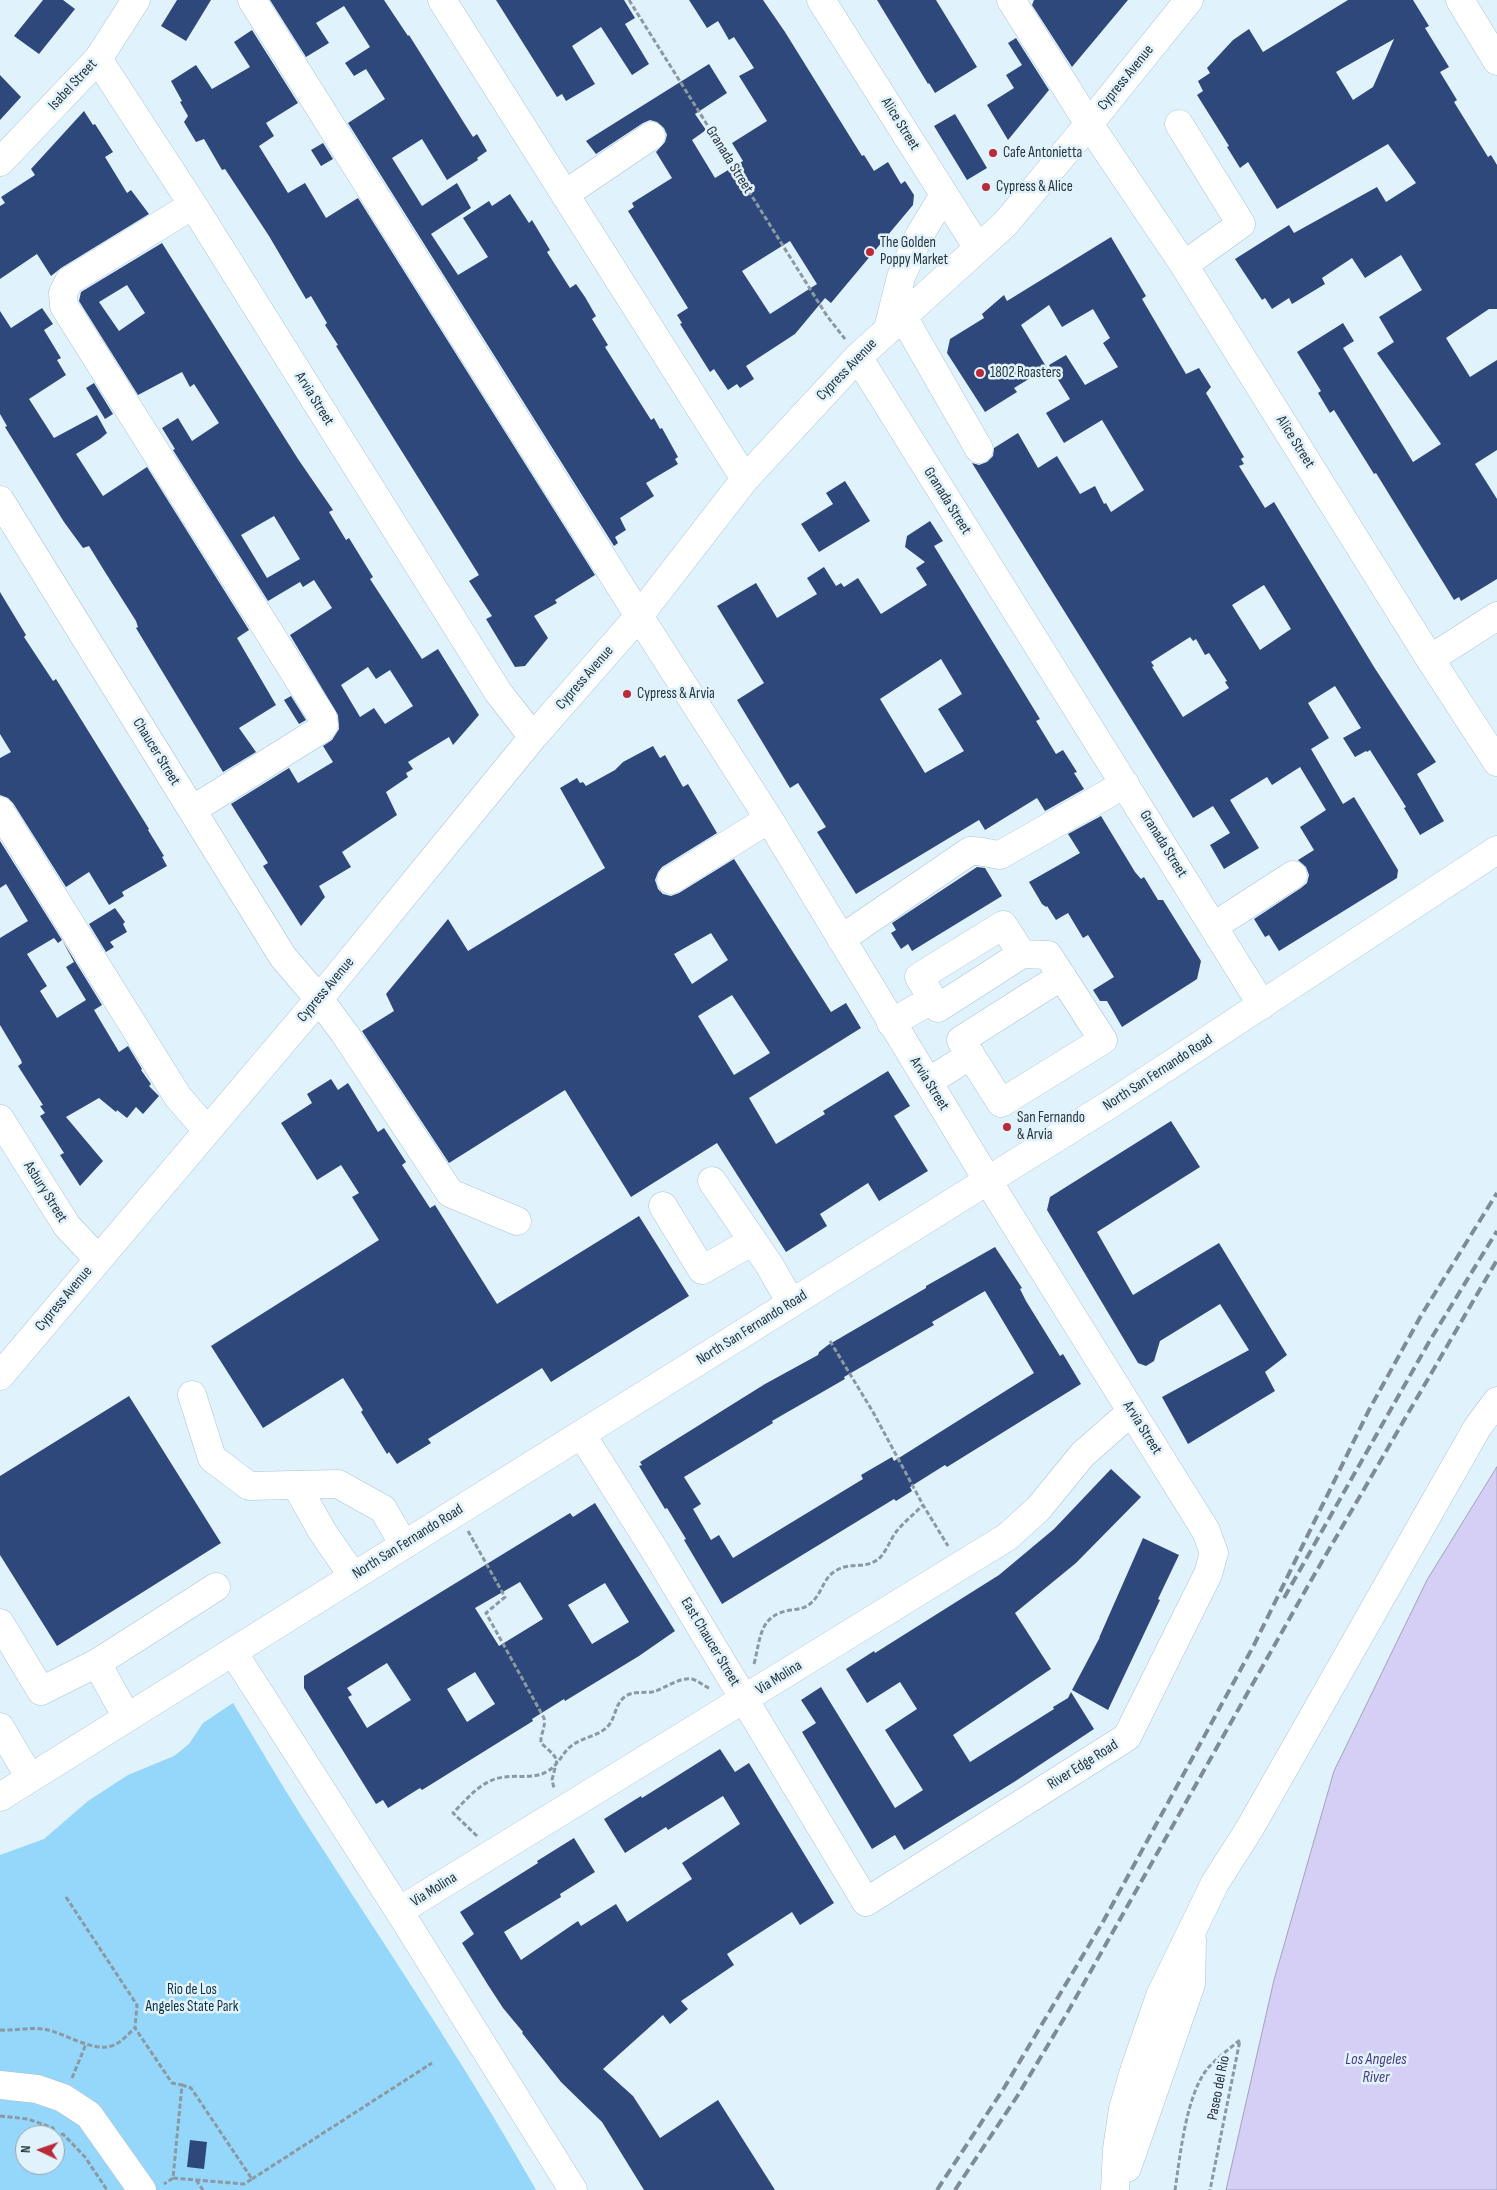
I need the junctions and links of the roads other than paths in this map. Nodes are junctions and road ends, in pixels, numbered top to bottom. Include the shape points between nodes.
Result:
1 (136, 0) edge
2 (252, 0) edge
3 (442, 0) edge
4 (821, 0) edge
5 (1011, 0) edge
6 (1189, 0) edge
7 (1460, 0) edge
8 (98, 59) junction
9 (1497, 61) edge
10 (1090, 124) junction
11 (1179, 124) dead end
12 (651, 136) dead end
13 (0, 162) edge
14 (565, 194) junction
15 (944, 195) junction
16 (193, 205) junction
17 (978, 248) junction
18 (1184, 265) junction
19 (895, 322) junction
20 (858, 357) junction
21 (979, 449) dead end
22 (745, 479) junction
23 (0, 500) edge
24 (639, 616) junction
25 (1497, 616) edge
26 (1430, 660) junction
27 (534, 737) junction
28 (1497, 762) edge
29 (1125, 784) junction
30 (192, 810) junction
31 (0, 812) edge
32 (769, 819) junction
33 (1497, 850) edge
34 (1293, 875) dead end
35 (671, 880) dead end
36 (1214, 926) junction
37 (841, 939) junction
38 (1022, 954) junction
39 (1062, 976) junction
40 (319, 999) junction
41 (932, 999) junction
42 (1262, 1005) junction
43 (891, 1023) junction
44 (976, 1065) junction
45 (928, 1082) junction
46 (0, 1119) edge
47 (206, 1130) junction
48 (712, 1181) dead end
49 (988, 1181) junction
50 (663, 1206) dead end
51 (517, 1222) dead end
52 (753, 1242) junction
53 (98, 1259) junction
54 (791, 1303) junction
55 (0, 1376) edge
56 (192, 1395) dead end
57 (1497, 1401) edge
58 (1131, 1412) junction
59 (582, 1435) junction
60 (296, 1486) junction
61 (404, 1544) junction
62 (1214, 1553) joint
63 (353, 1576) junction
64 (216, 1587) dead end
65 (0, 1623) edge
66 (233, 1652) junction
67 (96, 1663) junction
68 (745, 1700) junction
69 (126, 1716) junction
70 (0, 1727) edge
71 (30, 1778) junction
72 (0, 1796) edge
73 (866, 1902) joint
74 (399, 1912) junction
75 (1192, 1931) junction
76 (0, 2085) edge
77 (151, 2188) edge
78 (572, 2190) edge
79 (1115, 2190) edge
80 (1119, 2190) edge

1 - 8 street, Isabel Street
2 - 24 street, Arvia Street
3 - 14 street
4 - 15 street, Alice Street
5 - 10 street, Alice Street
6 - 10 street, Cypress Avenue
7 - 9 street
8 - 13 street, Isabel Street
8 - 16 street, Arvia Street
10 - 17 street, Cypress Avenue via 1004,224
10 - 18 street, Alice Street
11 - 18 street via 1241,224
12 - 14 street
14 - 22 street
15 - 17 street, Alice Street
15 - 19 street via 919,236 900,277
16 - 27 street, Arvia Street via 498,692
16 - 30 street via 70,281 63,293 64,306 323,718 324,725
17 - 19 street, Cypress Avenue
18 - 26 street, Alice Street
19 - 20 street, Cypress Avenue
19 - 21 street
20 - 22 street, Cypress Avenue
20 - 29 street, Granada Street
22 - 24 street, Cypress Avenue
23 - 30 street, Chaucer Street
24 - 27 street, Cypress Avenue
24 - 32 street, Arvia Street
25 - 26 street
26 - 28 street, Alice Street
27 - 40 street, Cypress Avenue
29 - 36 street, Granada Street
29 - 37 street via 1000,855 970,851
30 - 40 street, Chaucer Street via 283,957
31 - 47 street via 178,1097
32 - 35 street
32 - 37 street, Arvia Street
33 - 42 street, North San Fernando Road
34 - 36 street
36 - 42 street, Granada Street
37 - 43 street, Arvia Street
38 - 39 street via 1048,955
38 - 41 street via 938,1008
38 - 41 street via 1003,925 919,977
39 - 44 street via 961,1040
39 - 44 street via 1102,1040 1001,1103
40 - 47 street, Cypress Avenue
40 - 51 street, Chaucer Street via 450,1193
41 - 43 street
42 - 49 street, North San Fernando Road
43 - 45 street, Arvia Street
44 - 45 street
45 - 49 street, Arvia Street
46 - 53 street, Asbury Street via 66,1226
47 - 53 street, Cypress Avenue
48 - 52 street
49 - 54 street, North San Fernando Road
49 - 58 street, Arvia Street
50 - 52 street via 702,1270
52 - 54 street
53 - 55 street, Cypress Avenue
54 - 59 street, North San Fernando Road
56 - 60 street via 212,1458 249,1486
57 - 75 street via 1477,1428 1250,1828 1215,1883
58 - 62 street, Arvia Street via 1206,1531
58 - 68 street, Via Molina via 1083,1454 1038,1509 1007,1537
59 - 61 street, North San Fernando Road
59 - 68 street, East Chaucer Street
60 - 61 street via 338,1484 383,1509
60 - 63 street via 322,1532
61 - 63 street, North San Fernando Road
62 - 73 street, River Edge Road via 1208,1574 1127,1737
63 - 66 street, North San Fernando Road
64 - 67 street
65 - 67 street via 42,1691
66 - 69 street, North San Fernando Road
66 - 74 street
67 - 69 street
68 - 73 street, East Chaucer Street
68 - 74 street, Via Molina
69 - 71 street, North San Fernando Road
70 - 71 street
71 - 72 street, North San Fernando Road
74 - 78 street
75 - 79 street via 1160,1996 1135,2068 1123,2109
75 - 80 street via 1191,1984
76 - 77 street via 37,2089 63,2098 89,2115

